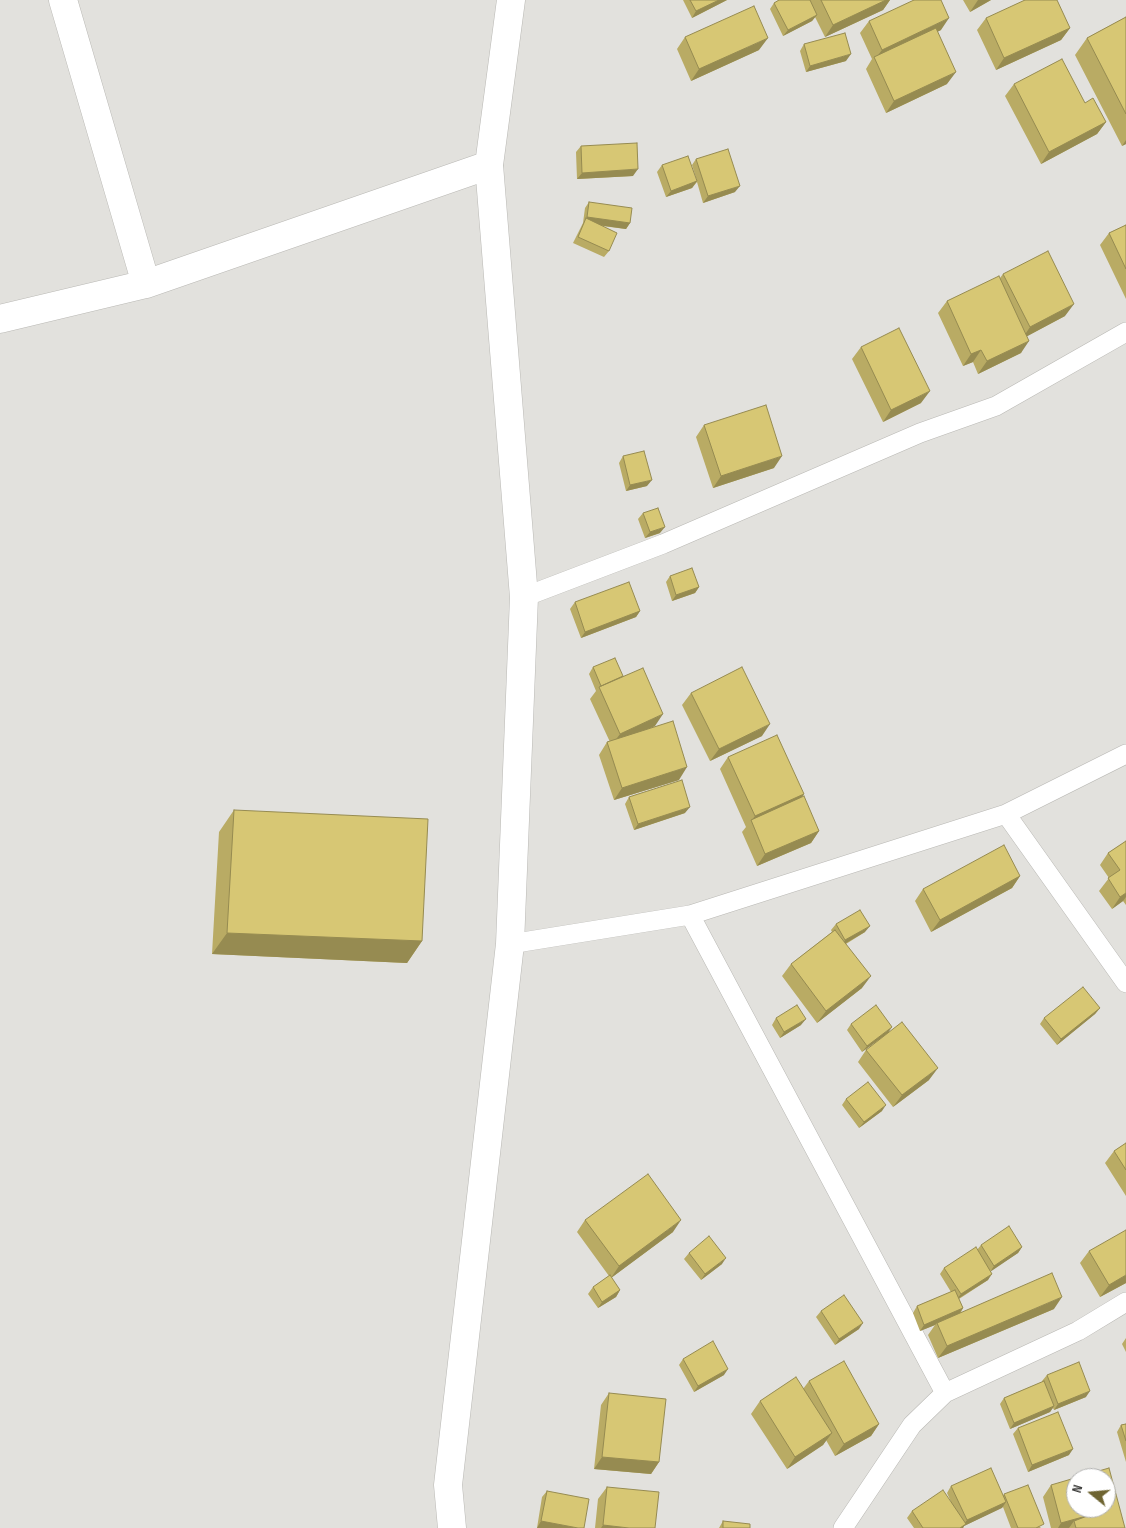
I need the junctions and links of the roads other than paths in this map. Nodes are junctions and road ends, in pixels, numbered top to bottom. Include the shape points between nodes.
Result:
1 (62, 0) edge
2 (511, 0) edge
3 (489, 165) junction
4 (146, 284) junction
5 (0, 319) edge
6 (1126, 332) edge
7 (524, 597) junction
8 (1126, 754) edge
9 (1006, 814) junction
10 (690, 915) junction
11 (510, 944) junction
12 (1126, 984) edge
13 (1126, 1302) edge
14 (945, 1393) junction
15 (452, 1528) edge
16 (843, 1528) edge

1 - 4 street
2 - 3 street
3 - 4 street
3 - 7 street
4 - 5 street
6 - 7 lane via 996,406 920,433 663,544
7 - 11 street
8 - 9 lane
9 - 10 lane
9 - 12 lane
10 - 11 lane
10 - 14 lane
11 - 15 street via 448,1485
13 - 14 lane via 1078,1332
14 - 16 lane via 912,1425

